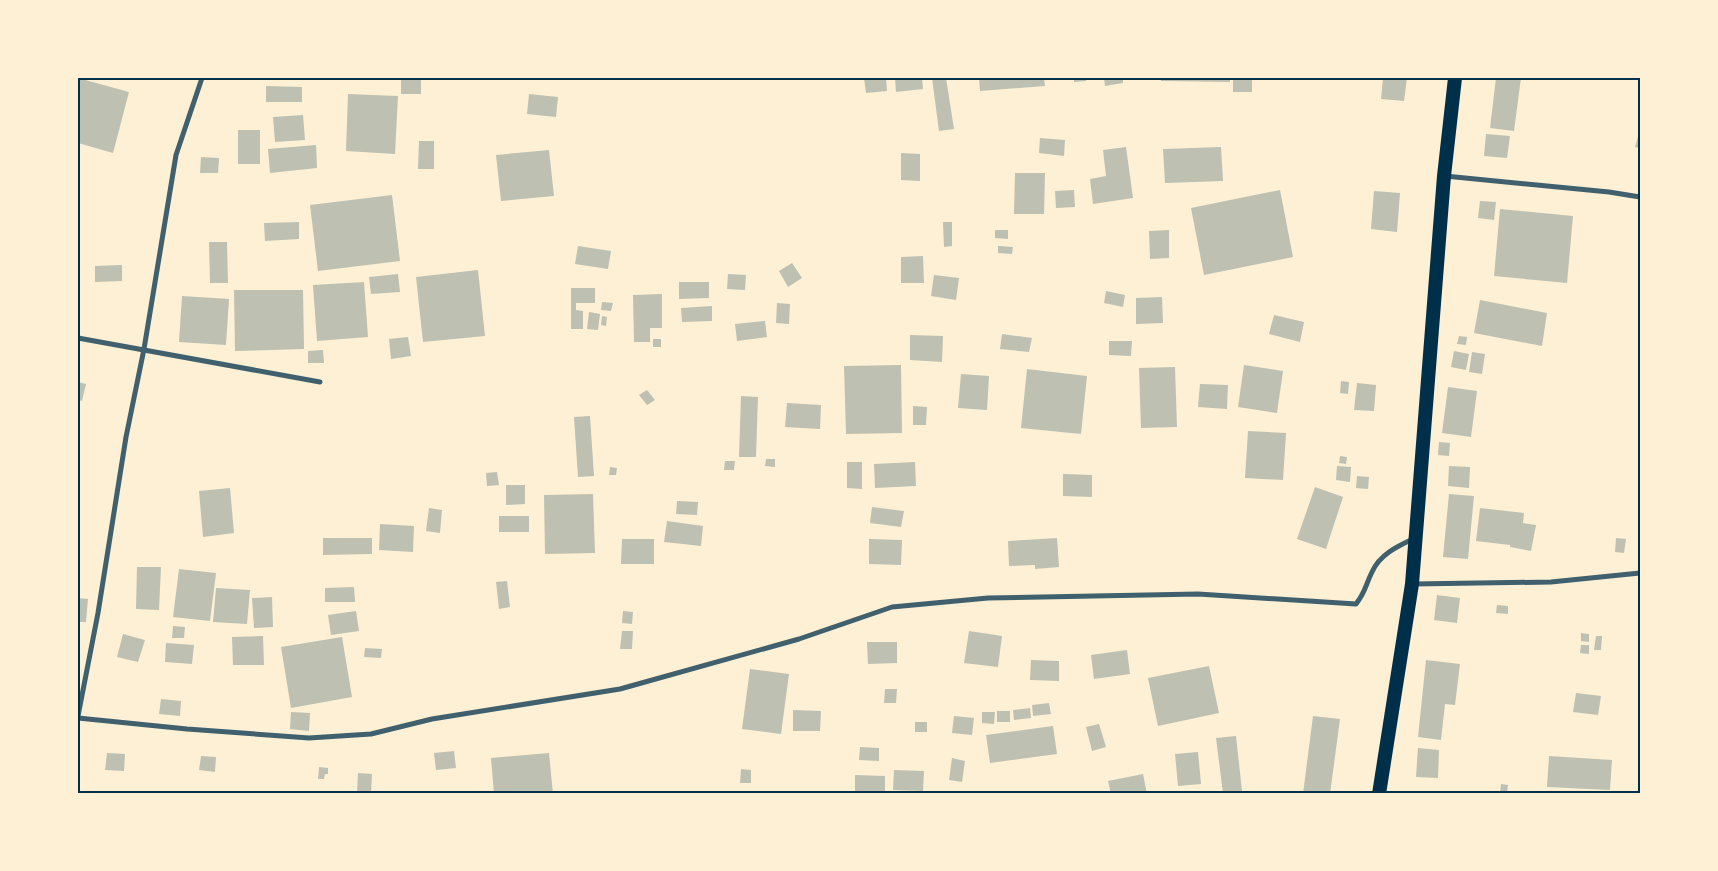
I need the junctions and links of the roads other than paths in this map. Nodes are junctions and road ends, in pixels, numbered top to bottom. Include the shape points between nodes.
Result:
1 (202, 78) edge
2 (1455, 78) edge
3 (1444, 176) junction
4 (1640, 197) edge
5 (78, 338) edge
6 (144, 349) junction
7 (320, 382) dead end
8 (1417, 537) junction
9 (1640, 573) edge
10 (1412, 584) junction
11 (78, 717) edge
12 (1379, 794) edge

1 - 6 street via 176,155
2 - 3 highway
3 - 4 street
3 - 8 highway
5 - 6 street
6 - 7 street
6 - 11 street
8 - 10 highway
8 - 11 street via 1390,550 1372,571 1365,593 1356,604 1198,594 988,598 892,607 799,639 620,689 432,719 371,734 309,738
9 - 10 street via 1551,582
10 - 12 highway

